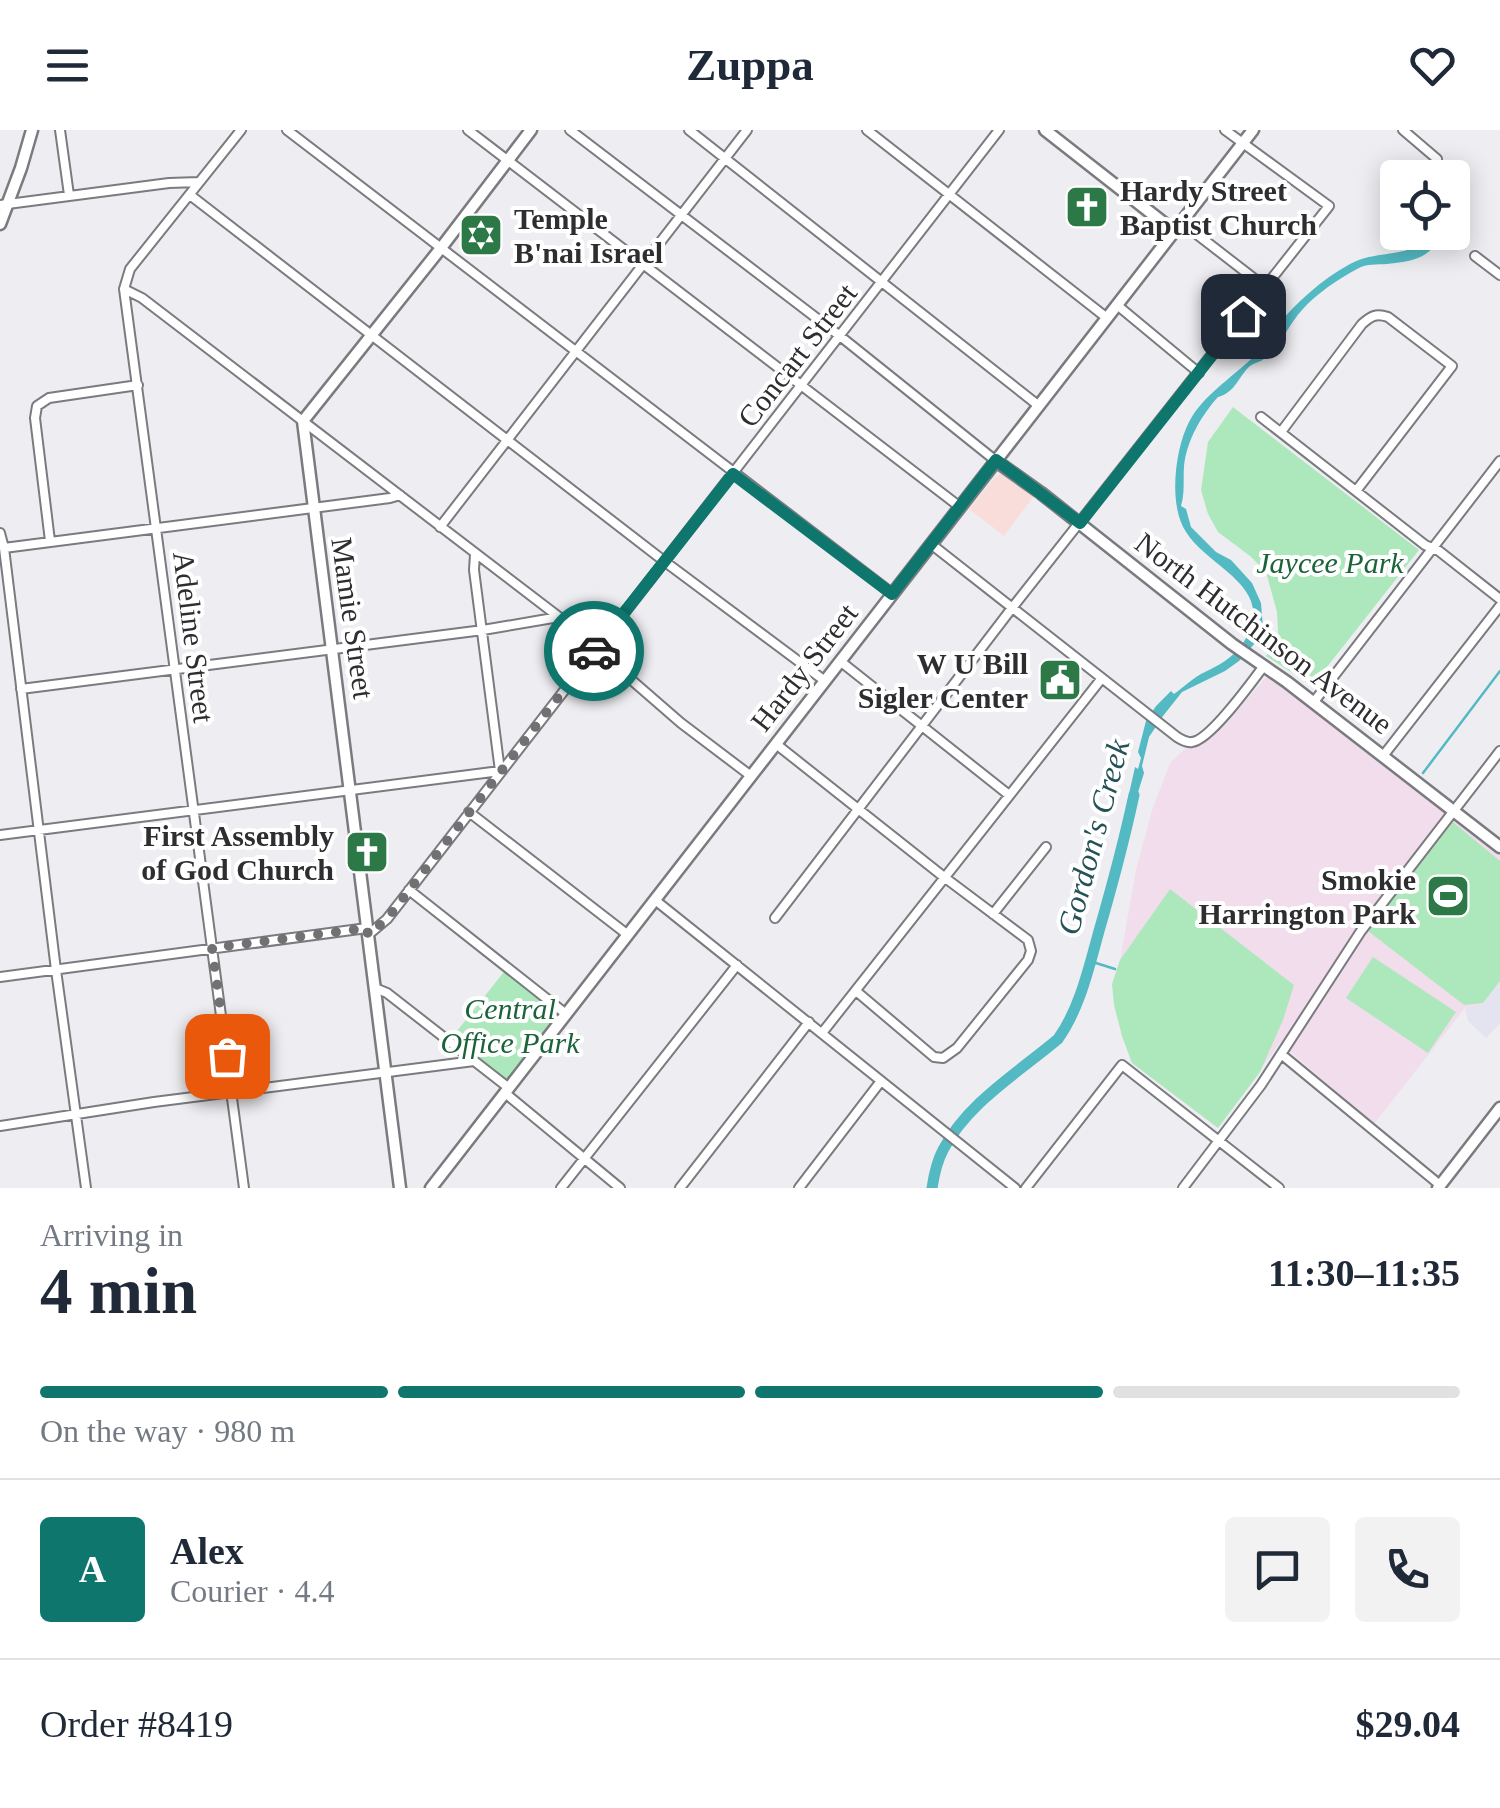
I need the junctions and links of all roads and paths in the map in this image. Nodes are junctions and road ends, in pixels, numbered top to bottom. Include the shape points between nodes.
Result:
1 (32, 130) edge
2 (60, 130) edge
3 (241, 130) edge
4 (287, 130) edge
5 (468, 130) edge
6 (531, 130) edge
7 (570, 130) edge
8 (689, 130) edge
9 (747, 130) edge
10 (867, 130) edge
11 (999, 130) edge
12 (1045, 130) edge
13 (1225, 130) edge
14 (1252, 130) edge
15 (1403, 130) edge
16 (1416, 134) edge
17 (1242, 143) junction
18 (725, 158) junction
19 (1437, 159) dead end
20 (507, 161) junction
21 (200, 182) junction
22 (69, 195) junction
23 (190, 195) junction
24 (949, 196) junction
25 (4, 204) edge
26 (682, 214) junction
27 (0, 224) edge
28 (1178, 227) junction
29 (441, 248) junction
30 (1475, 256) dead end
31 (644, 263) junction
32 (1500, 276) edge
33 (882, 282) junction
34 (1266, 287) junction
35 (124, 289) junction
36 (1117, 304) junction
37 (1107, 318) junction
38 (372, 334) junction
39 (840, 336) junction
40 (576, 351) junction
41 (1199, 373) junction
42 (138, 385) junction
43 (802, 385) junction
44 (1038, 406) junction
45 (1261, 418) dead end
46 (303, 422) junction
47 (1280, 432) junction
48 (508, 438) junction
49 (996, 460) junction
50 (1500, 460) edge
51 (733, 474) junction
52 (1356, 492) junction
53 (400, 495) junction
54 (960, 507) junction
55 (313, 508) junction
56 (1080, 523) junction
57 (440, 527) junction
58 (157, 528) junction
59 (0, 533) edge
60 (50, 541) junction
61 (931, 544) junction
62 (4, 548) junction
63 (1432, 548) junction
64 (475, 554) junction
65 (664, 561) junction
66 (892, 594) junction
67 (1500, 602) edge
68 (1012, 608) junction
69 (559, 616) junction
70 (483, 630) junction
71 (596, 648) junction
72 (332, 650) junction
73 (840, 661) junction
74 (1259, 664) junction
75 (176, 670) junction
76 (1102, 678) junction
77 (825, 681) junction
78 (22, 690) junction
79 (1313, 703) junction
80 (923, 725) junction
81 (776, 744) junction
82 (1500, 752) edge
83 (1382, 756) junction
84 (500, 772) junction
85 (751, 776) junction
86 (351, 790) junction
87 (1009, 795) junction
88 (858, 808) junction
89 (193, 810) junction
90 (1454, 811) junction
91 (469, 812) junction
92 (38, 830) junction
93 (0, 835) edge
94 (1046, 847) dead end
95 (1500, 847) edge
96 (944, 877) junction
97 (410, 890) junction
98 (655, 900) junction
99 (993, 914) junction
100 (774, 918) dead end
101 (367, 931) junction
102 (628, 935) junction
103 (212, 948) junction
104 (737, 965) junction
105 (56, 970) junction
106 (0, 977) edge
107 (375, 988) junction
108 (856, 991) junction
109 (566, 1014) junction
110 (810, 1022) junction
111 (822, 1033) junction
112 (1280, 1054) junction
113 (474, 1061) junction
114 (387, 1072) junction
115 (881, 1082) junction
116 (507, 1090) junction
117 (232, 1092) junction
118 (1500, 1108) edge
119 (76, 1115) junction
120 (0, 1126) edge
121 (1220, 1142) junction
122 (584, 1158) junction
123 (1439, 1186) edge
124 (86, 1188) edge
125 (244, 1188) edge
126 (400, 1188) edge
127 (431, 1188) edge
128 (561, 1188) edge
129 (620, 1188) edge
130 (680, 1188) edge
131 (799, 1188) edge
132 (1015, 1188) edge
133 (1026, 1188) edge
134 (1183, 1188) edge
135 (1279, 1188) edge

1 - 25 main road
2 - 22 street
3 - 21 street
4 - 29 street
5 - 20 street
6 - 20 main road
7 - 26 street
8 - 18 street
9 - 18 street
10 - 24 street
11 - 24 street, Concart Street
12 - 28 main road
13 - 17 street
14 - 17 main road, Hardy Street
15 - 16 street
16 - 19 street
17 - 28 main road, Hardy Street
17 - 34 street via 1329,206
18 - 26 street
18 - 33 street
20 - 29 main road
20 - 31 street
21 - 22 street
21 - 23 street
22 - 25 street
23 - 35 street via 130,269
23 - 38 street
24 - 33 street, Concart Street
24 - 37 street
25 - 27 main road
26 - 31 street
26 - 39 street
28 - 34 street
28 - 36 main road, Hardy Street
29 - 38 main road
29 - 40 street
30 - 32 street
31 - 40 street
31 - 43 street
33 - 39 street, Concart Street
33 - 44 street
34 - 41 street
35 - 42 street, Adeline Street
35 - 46 street
36 - 37 main road, Hardy Street
36 - 41 street
37 - 44 main road, Hardy Street
38 - 46 main road
38 - 48 street
39 - 43 street, Concart Street
39 - 49 street
40 - 48 street
40 - 51 street
41 - 56 street
42 - 58 street, Adeline Street
42 - 60 street via 49,398 37,406
43 - 51 street, Concart Street
43 - 54 street
44 - 49 main road, Hardy Street
45 - 47 street
46 - 53 street
46 - 55 main road, Mamie Street
47 - 52 street
47 - 52 street via 1372,316 1388,317 1452,366
48 - 57 street
48 - 65 street
49 - 54 main road, Hardy Street
49 - 56 main road, North Hutchinson Avenue
50 - 63 street
51 - 65 street, Concart Street
51 - 66 street
52 - 63 street
53 - 55 street
53 - 57 street
54 - 61 main road, Hardy Street
55 - 58 street
55 - 72 main road, Mamie Street
56 - 68 street
56 - 74 main road, North Hutchinson Avenue
57 - 64 street
58 - 60 street
58 - 75 street, Adeline Street
59 - 62 street
60 - 62 street
61 - 66 main road, Hardy Street
61 - 68 street
62 - 78 street
63 - 67 street
63 - 79 street
64 - 69 street
64 - 70 street
65 - 71 street, Concart Street
65 - 77 street
66 - 73 main road, Hardy Street
67 - 83 street
68 - 76 street
68 - 80 street
69 - 70 street
69 - 71 street
70 - 72 street
70 - 84 street
71 - 84 street, Concart Street
71 - 85 street
72 - 75 street
72 - 86 main road, Mamie Street
73 - 77 main road, Hardy Street
73 - 80 street
74 - 76 street via 1233,706 1188,743
74 - 79 main road, North Hutchinson Avenue
75 - 78 street
75 - 89 street, Adeline Street
76 - 87 street
77 - 81 main road, Hardy Street
78 - 92 street
79 - 83 main road, North Hutchinson Avenue
80 - 87 street
80 - 88 street
81 - 85 main road, Hardy Street
81 - 88 street
82 - 90 street
83 - 90 main road, North Hutchinson Avenue
84 - 86 street
84 - 91 street, Concart Street
85 - 98 main road, Hardy Street
86 - 89 street
86 - 101 main road, Mamie Street
87 - 96 street
88 - 96 street
88 - 100 street
89 - 92 street
89 - 103 street, Adeline Street
90 - 95 main road, North Hutchinson Avenue
90 - 112 street via 1354,941
91 - 97 street, Concart Street
91 - 102 street
92 - 93 street
92 - 105 street
94 - 99 street
96 - 99 street
96 - 108 street
97 - 101 street, Concart Street via 387,919
97 - 109 street
98 - 102 main road, Hardy Street
98 - 104 street
99 - 108 street via 1028,940 1032,951 943,1058
101 - 103 street
101 - 107 main road, Mamie Street
102 - 109 main road, Hardy Street
103 - 105 street
103 - 117 street, Adeline Street
104 - 110 street
104 - 122 street
105 - 106 street
105 - 119 street
107 - 113 street
107 - 114 main road, Mamie Street
108 - 111 street
109 - 116 main road, Hardy Street
110 - 111 street
110 - 130 street
111 - 115 street
112 - 121 street
112 - 123 street
113 - 114 street
113 - 116 street
114 - 117 street
114 - 126 main road, Mamie Street
115 - 131 street
115 - 132 street
116 - 122 street
116 - 127 main road, Hardy Street
117 - 119 street
117 - 125 street, Adeline Street
118 - 123 main road
119 - 120 street
119 - 124 street
121 - 133 street via 1122,1065
121 - 134 street
121 - 135 street
122 - 128 street
122 - 129 street

